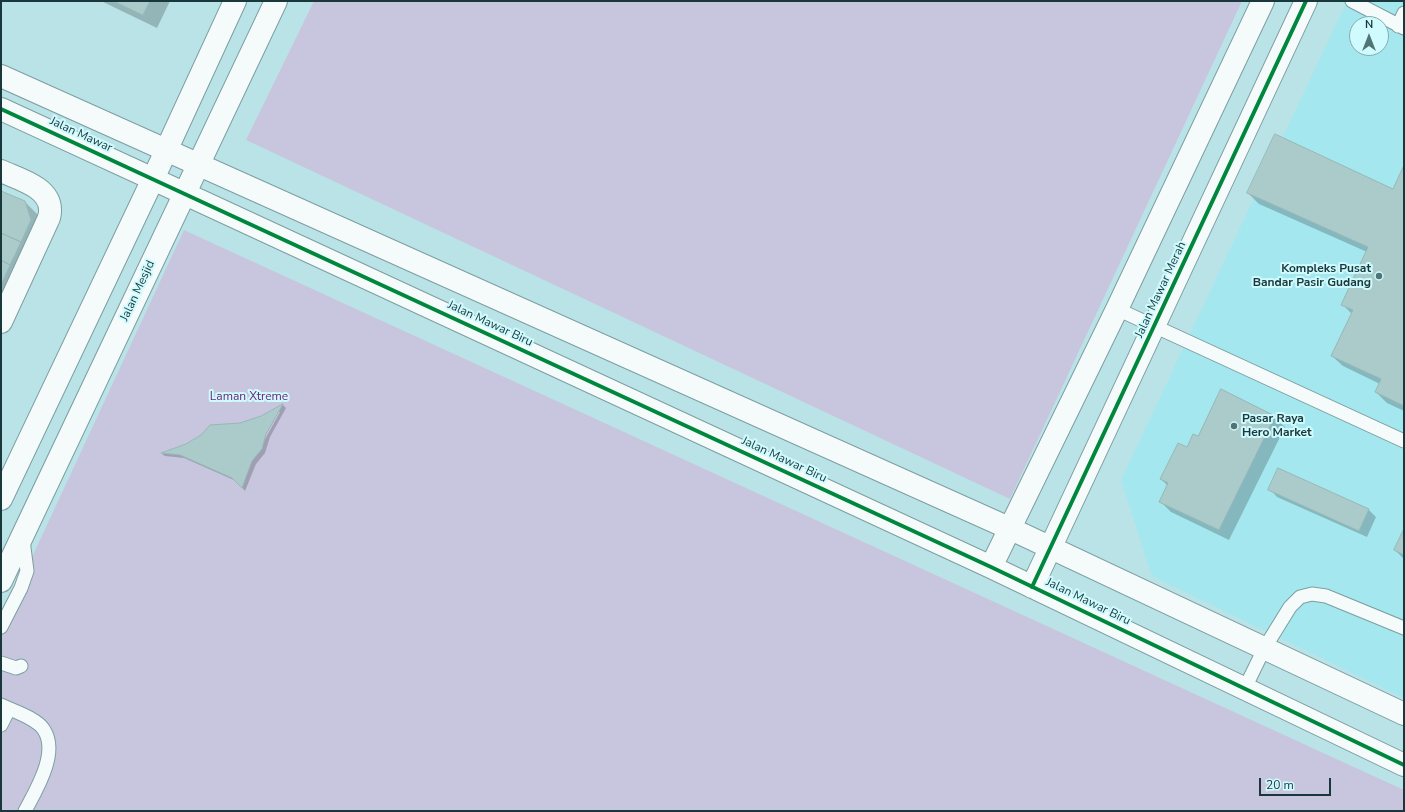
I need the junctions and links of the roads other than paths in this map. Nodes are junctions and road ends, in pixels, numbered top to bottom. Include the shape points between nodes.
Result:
1 (235, 1) edge
2 (276, 1) edge
3 (1263, 1) edge
4 (1306, 1) edge
5 (1352, 1) edge
6 (1404, 13) edge
7 (1401, 27) edge
8 (1, 76) edge
9 (1, 109) edge
10 (166, 150) junction
11 (198, 164) junction
12 (1, 171) edge
13 (152, 179) junction
14 (184, 194) junction
15 (1118, 309) junction
16 (1, 322) edge
17 (1155, 326) junction
18 (1404, 441) edge
19 (1, 499) edge
20 (1011, 529) junction
21 (22, 536) junction
22 (1052, 548) junction
23 (992, 567) junction
24 (1, 581) edge
25 (1032, 587) junction
26 (1, 627) edge
27 (1404, 628) edge
28 (1264, 649) junction
29 (1, 663) edge
30 (21, 666) dead end
31 (1245, 688) junction
32 (5, 707) edge
33 (1404, 714) edge
34 (1, 725) edge
35 (1404, 765) edge
36 (25, 811) edge

1 - 10 street
2 - 11 street, Jalan Mesjid
3 - 15 street
4 - 17 street, Jalan Mawar Merah
5 - 7 lane
6 - 7 lane
8 - 10 street, Jalan Mawar
9 - 13 street, Jalan Mawar
10 - 11 street
10 - 13 street
11 - 14 street, Jalan Mesjid
11 - 20 street
12 - 16 street via 44,194 49,202 50,211
13 - 14 street, Jalan Mawar Biru
13 - 19 street
14 - 21 street, Jalan Mesjid
14 - 23 street, Jalan Mawar Biru
15 - 17 lane
15 - 20 street
17 - 18 lane
17 - 22 street, Jalan Mawar Merah
20 - 22 street
20 - 23 street
21 - 24 street, Jalan Mesjid
21 - 26 lane via 26,571 21,588
22 - 25 street, Jalan Mawar Merah
22 - 28 street
23 - 25 street, Jalan Mawar Biru
25 - 31 street, Jalan Mawar Biru
27 - 28 lane via 1326,596 1312,594 1300,597 1290,607
28 - 31 lane
28 - 33 street
29 - 30 lane via 16,668
31 - 35 street, Jalan Mawar Biru
32 - 34 lane
32 - 36 lane via 33,720 44,729 49,743 49,756 42,777

